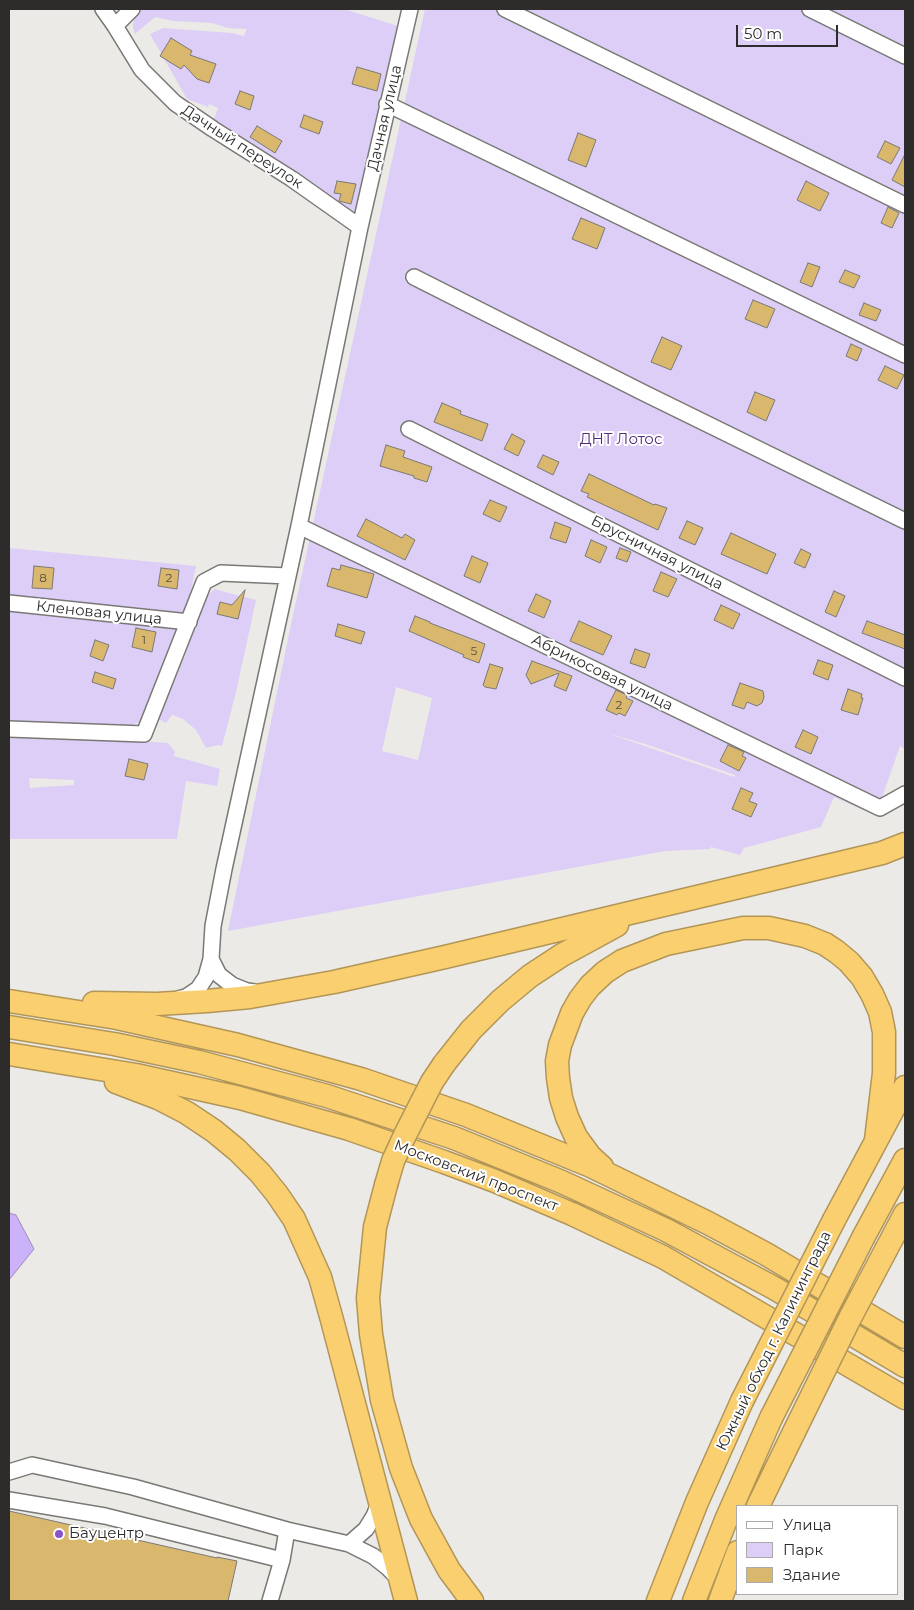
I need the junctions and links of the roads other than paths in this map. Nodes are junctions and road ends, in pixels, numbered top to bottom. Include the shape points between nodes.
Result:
1 (103, 9) edge
2 (132, 9) edge
3 (410, 9) edge
4 (505, 9) edge
5 (810, 9) edge
6 (115, 26) junction
7 (905, 56) edge
8 (387, 104) junction
9 (905, 205) edge
10 (360, 226) junction
11 (414, 277) dead end
12 (905, 355) edge
13 (409, 429) dead end
14 (905, 521) edge
15 (299, 526) junction
16 (288, 576) junction
17 (9, 603) edge
18 (189, 622) junction
19 (905, 678) edge
20 (9, 729) edge
21 (905, 794) edge
22 (905, 844) edge
23 (652, 907) junction
24 (211, 959) junction
25 (269, 994) junction
26 (16, 1002) edge
27 (157, 1004) junction
28 (9, 1026) edge
29 (9, 1054) edge
30 (38, 1058) junction
31 (905, 1087) edge
32 (876, 1140) junction
33 (905, 1160) edge
34 (613, 1177) junction
35 (905, 1214) edge
36 (905, 1337) edge
37 (905, 1366) edge
38 (905, 1398) edge
39 (9, 1472) edge
40 (9, 1500) edge
41 (380, 1501) junction
42 (758, 1505) edge
43 (287, 1530) junction
44 (349, 1544) junction
45 (736, 1559) edge
46 (282, 1560) junction
47 (736, 1561) edge
48 (403, 1591) edge
49 (271, 1601) edge
50 (472, 1601) edge
51 (658, 1601) edge
52 (694, 1601) edge
53 (720, 1601) edge
54 (731, 1601) edge

1 - 6 street, Дачный переулок
2 - 6 street
3 - 8 street, Дачная улица
4 - 9 street
5 - 7 street
6 - 10 street, Дачный переулок via 142,70 175,103
8 - 10 street, Дачная улица
8 - 12 street
10 - 15 street, Дачная улица
11 - 14 street
13 - 19 street, Брусничная улица
15 - 16 street, Дачная улица
15 - 21 street, Абрикосовая улица via 880,808
16 - 18 street via 221,573 204,582
16 - 24 street, Дачная улица via 224,869
17 - 18 street, Кленовая улица
18 - 20 street via 144,734
22 - 23 highway via 882,853
23 - 25 highway via 427,961
23 - 50 highway, bridge via 562,954 500,1001 471,1030 432,1082 408,1126 386,1185 375,1227 368,1298 382,1400 401,1468 421,1519 448,1570
24 - 25 street via 219,975 232,985
24 - 27 street, Дачная улица via 206,977 198,989 186,997
25 - 27 highway
26 - 27 highway
26 - 34 highway via 168,1028 322,1067 475,1118
28 - 37 highway, Московский проспект via 217,1066 327,1096 454,1138 562,1182 666,1230 822,1315
29 - 30 highway, Московский проспект
30 - 38 highway, Московский проспект via 136,1075 249,1101 382,1140 495,1182 663,1257
30 - 41 highway via 128,1086 187,1113 238,1150 277,1194 294,1219 320,1277
31 - 32 highway, Южный обход г. Калининграда
32 - 34 highway via 884,1074 884,1032 880,1012 862,977 825,944 769,928 743,928 666,944 622,961 590,986 572,1013 557,1061 561,1098 576,1137 590,1156
32 - 51 highway, Южный обход г. Калининграда, bridge via 742,1401
33 - 52 highway, Южный обход г. Калининграда, bridge via 771,1418
34 - 36 highway via 766,1254
35 - 42 highway, bridge
39 - 43 street via 32,1465 133,1487
40 - 46 street via 105,1516
41 - 44 street via 366,1529
41 - 48 highway
43 - 44 street
43 - 46 street
44 - 48 street via 387,1567
45 - 53 highway
46 - 49 street
47 - 54 highway via 731,1577

